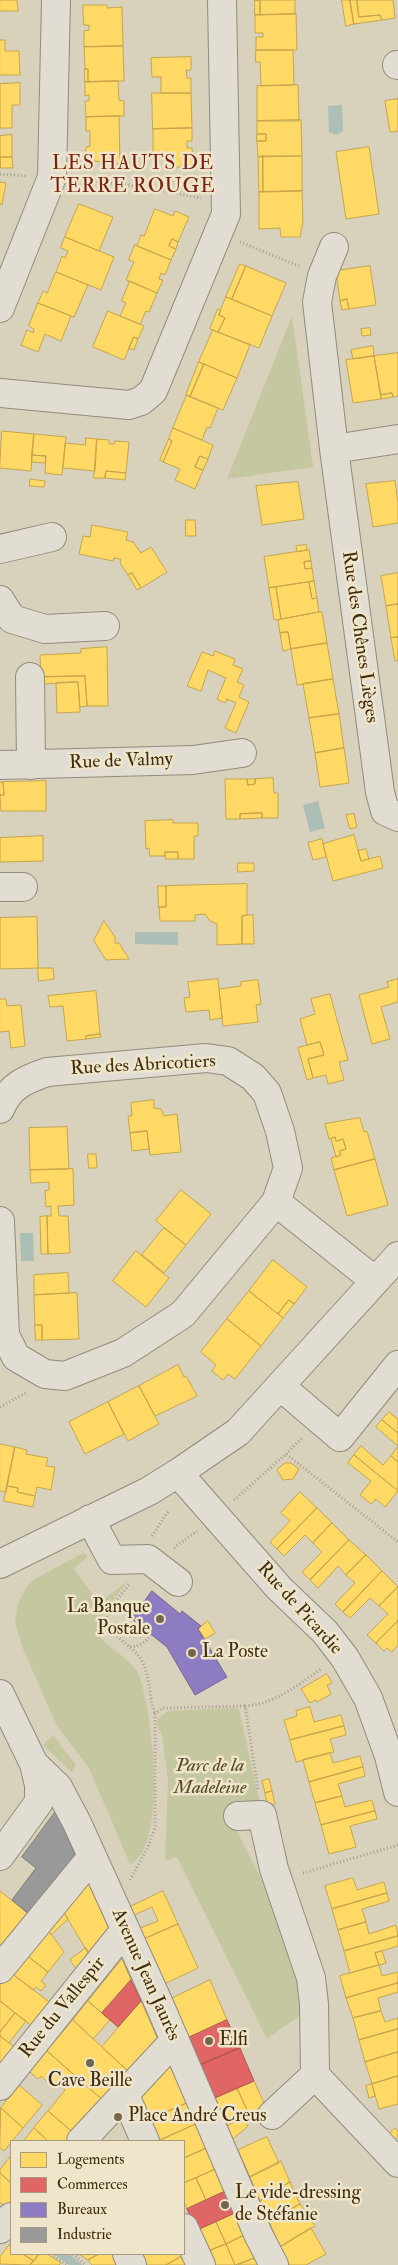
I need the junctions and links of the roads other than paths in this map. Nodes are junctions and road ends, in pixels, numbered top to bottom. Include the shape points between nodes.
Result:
1 (56, 0) edge
2 (222, 0) edge
3 (334, 247) dead end
4 (0, 308) edge
5 (0, 393) edge
6 (398, 439) edge
7 (334, 449) junction
8 (52, 537) dead end
9 (0, 549) edge
10 (0, 600) edge
11 (105, 626) dead end
12 (30, 676) dead end
13 (242, 754) dead end
14 (0, 765) edge
15 (31, 765) junction
16 (398, 817) edge
17 (0, 1109) edge
18 (276, 1202) junction
19 (0, 1221) edge
20 (397, 1258) edge
21 (374, 1280) junction
22 (398, 1366) edge
23 (280, 1386) junction
24 (178, 1474) junction
25 (90, 1519) junction
26 (0, 1564) edge
27 (178, 1582) dead end
28 (0, 1694) edge
29 (34, 1764) junction
30 (398, 1792) edge
31 (250, 1815) road end
32 (0, 1856) edge
33 (92, 1857) junction
34 (125, 1930) junction
35 (0, 1970) edge
36 (175, 2040) junction
37 (315, 2075) junction
38 (0, 2086) edge
39 (124, 2093) junction
40 (272, 2115) dead end
41 (82, 2140) edge
42 (145, 2140) edge
43 (398, 2163) edge
44 (185, 2230) edge
45 (201, 2265) edge
46 (274, 2265) edge

1 - 4 street via 52,177
2 - 5 street via 226,214 153,391 142,401 129,404
3 - 7 street, Rue des Chênes Lièges via 322,276 317,302
6 - 7 street
7 - 16 street, Rue des Chênes Lièges via 380,792 385,811
8 - 9 street
10 - 11 street via 12,619 45,629
12 - 15 street
13 - 15 street, Rue de Valmy via 193,760
14 - 15 street, Rue de Valmy
17 - 18 street, Rue des Abricotiers via 6,1094 27,1079 47,1072 206,1058 228,1061 253,1077 267,1093 280,1131 288,1168
18 - 19 street, Rue des Abricotiers via 183,1314 123,1354 65,1376 45,1374 16,1358 5,1335
18 - 21 street
20 - 21 street
21 - 23 street
22 - 23 street via 340,1437
23 - 24 street via 238,1432
24 - 25 street
24 - 30 street, Rue de Picardie via 279,1588 325,1632 342,1656 368,1698
25 - 26 street
25 - 27 street via 112,1560 151,1563
28 - 29 street, Avenue Jean Jaurès
29 - 32 street via 39,1802
29 - 33 street, Avenue Jean Jaurès via 58,1787
31 - 37 street via 277,1878 311,1978
33 - 34 street, Avenue Jean Jaurès
33 - 35 street
34 - 36 street, Avenue Jean Jaurès
34 - 38 street, Rue du Vallespir
36 - 39 street
36 - 46 street, Avenue Jean Jaurès
37 - 40 street
37 - 43 street
39 - 41 street
39 - 42 street
44 - 45 street

